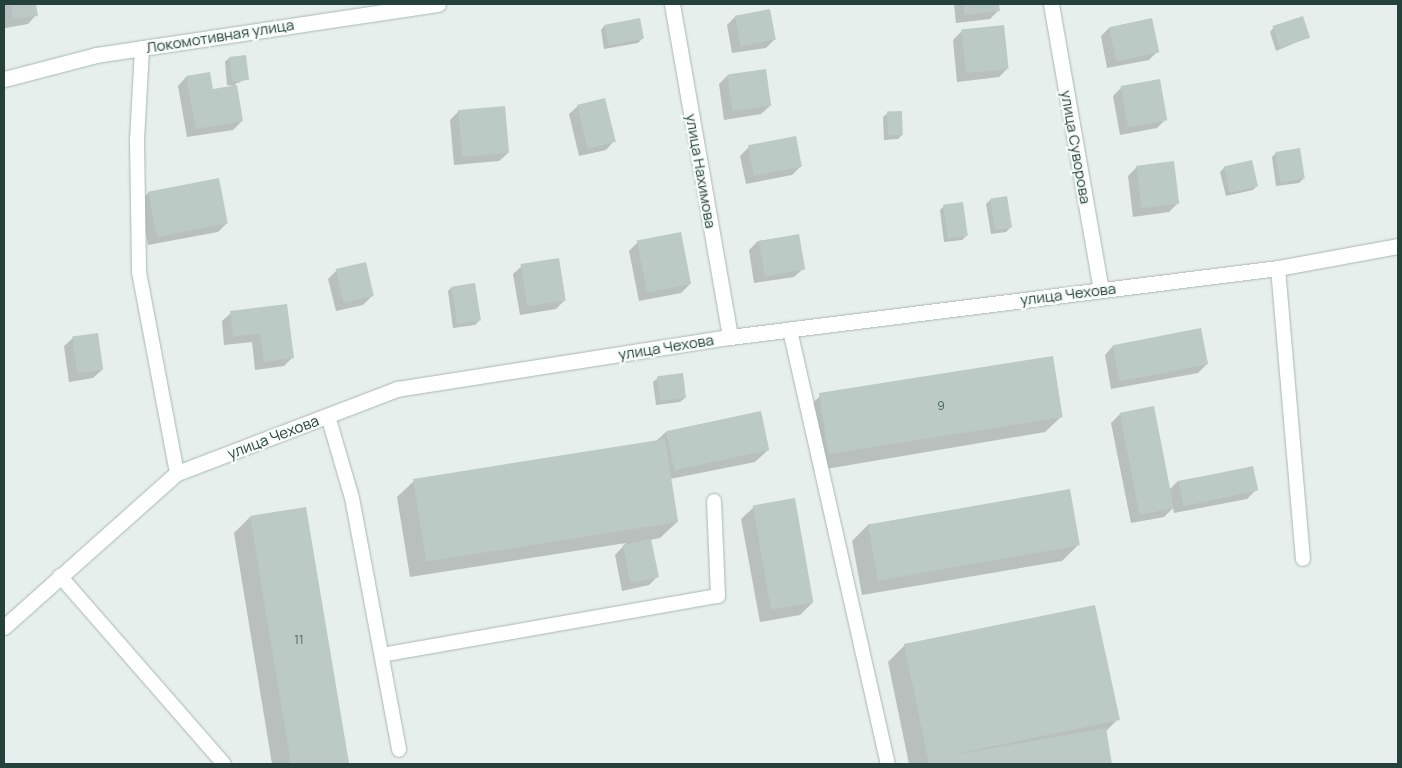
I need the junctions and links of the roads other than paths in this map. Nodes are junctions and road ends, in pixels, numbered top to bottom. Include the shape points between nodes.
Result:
1 (438, 4) edge
2 (672, 4) edge
3 (1051, 4) edge
4 (142, 48) junction
5 (4, 79) edge
6 (1398, 246) edge
7 (1278, 268) junction
8 (1101, 290) junction
9 (790, 330) junction
10 (730, 337) junction
11 (328, 416) junction
12 (177, 473) junction
13 (714, 501) dead end
14 (1303, 559) dead end
15 (60, 576) junction
16 (4, 627) edge
17 (382, 654) junction
18 (400, 750) dead end
19 (224, 764) edge
20 (888, 764) edge

1 - 4 street, Локомотивная улица
2 - 10 street, улица Нахимова
3 - 8 street, улица Суворова
4 - 5 street, Локомотивная улица via 96,55
4 - 12 lane via 137,141 139,272
6 - 7 street, улица Чехова
7 - 8 street, улица Чехова
7 - 14 lane
8 - 9 street, улица Чехова
9 - 10 street, улица Чехова
9 - 20 lane
10 - 11 street, улица Чехова via 397,389
11 - 12 street, улица Чехова
11 - 17 lane via 352,498
12 - 15 street, улица Чехова
13 - 17 lane via 718,596
15 - 16 street, улица Чехова
15 - 19 lane
17 - 18 lane

